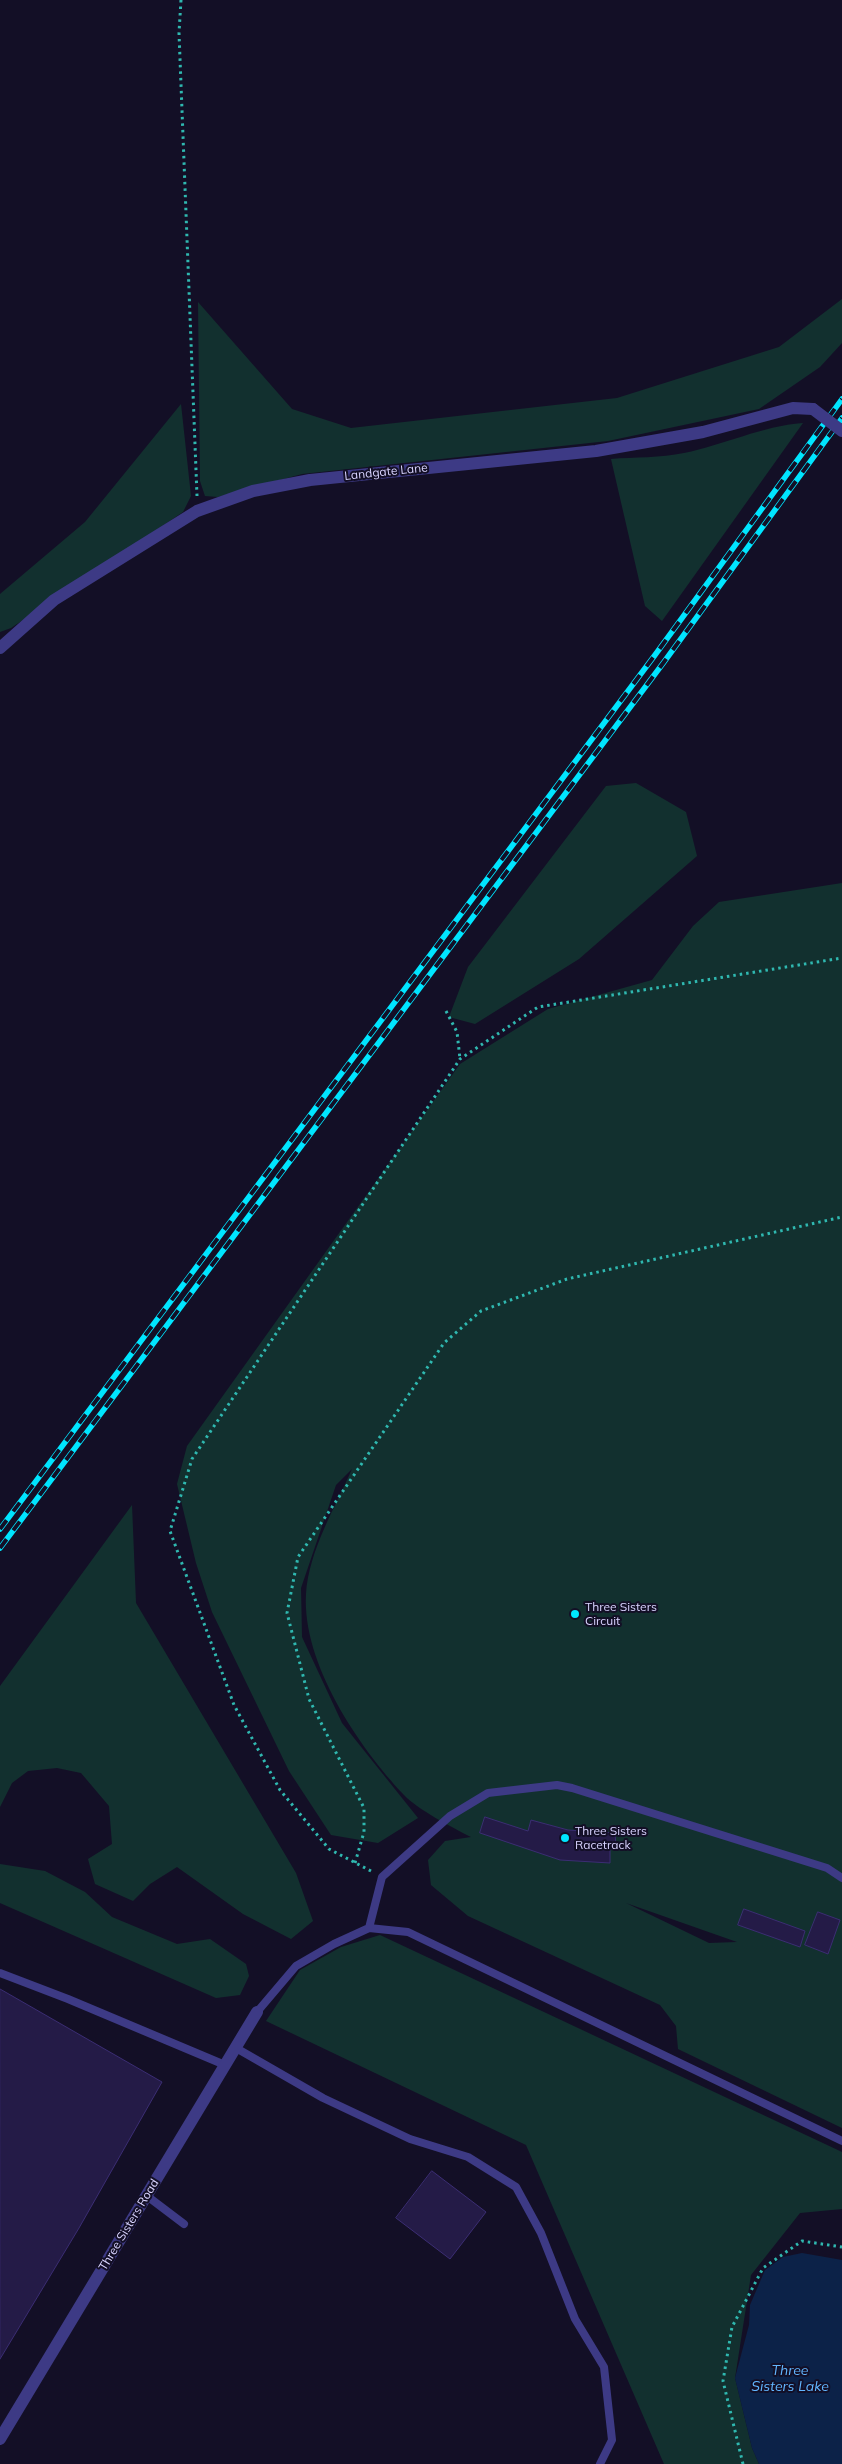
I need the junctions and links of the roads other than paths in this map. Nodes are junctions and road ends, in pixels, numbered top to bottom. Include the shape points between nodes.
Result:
1 (842, 431) edge
2 (0, 648) edge
3 (842, 1878) edge
4 (369, 1928) junction
5 (0, 1973) edge
6 (257, 2012) joint
7 (236, 2048) junction
8 (225, 2065) junction
9 (842, 2141) edge
10 (147, 2196) junction
11 (184, 2224) dead end
12 (0, 2439) edge
13 (600, 2464) edge

1 - 2 street, Landgate Lane, bridge via 814,409 793,408 703,432 596,451 310,480 253,491 197,511 54,600
3 - 4 lane via 826,1868 557,1785 488,1793 450,1816 382,1877
4 - 6 lane via 296,1966
4 - 9 lane via 408,1932
5 - 8 lane
6 - 7 street, Three Sisters Road
7 - 8 street, Three Sisters Road
7 - 13 lane via 323,2098 410,2139 468,2157 516,2187 542,2233 575,2318 604,2367 612,2440
8 - 10 street, Three Sisters Road
10 - 11 lane
10 - 12 street, Three Sisters Road

